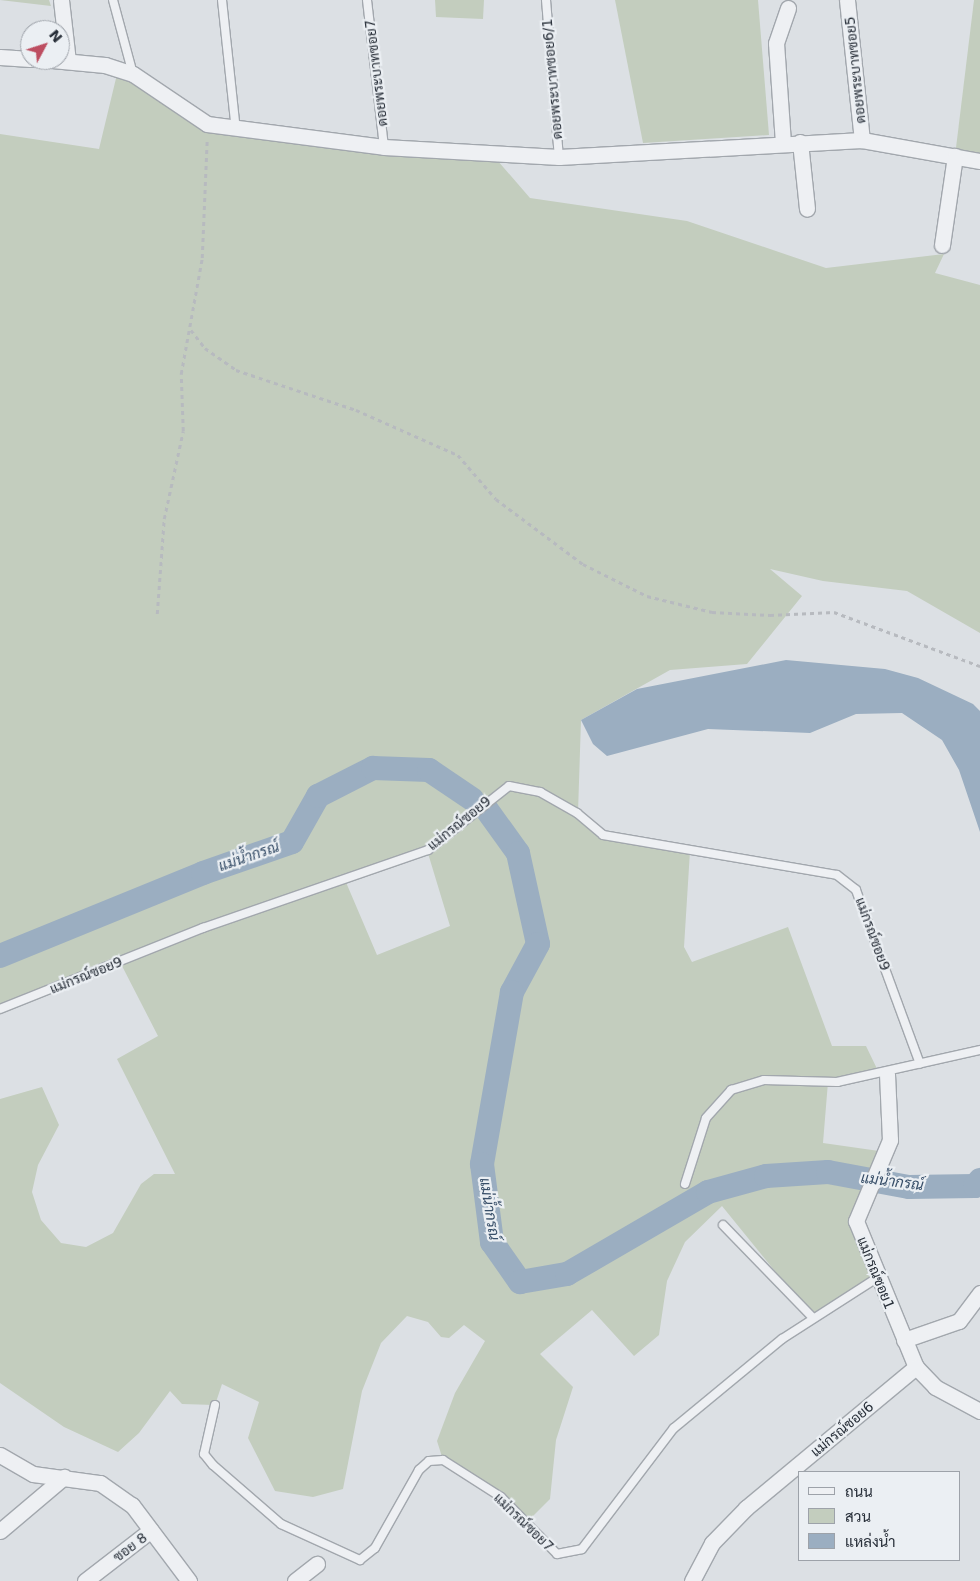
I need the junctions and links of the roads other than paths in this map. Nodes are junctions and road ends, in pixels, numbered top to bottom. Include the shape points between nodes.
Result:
1 (61, 0) edge
2 (113, 0) edge
3 (222, 0) edge
4 (367, 0) edge
5 (546, 0) edge
6 (847, 0) edge
7 (788, 8) dead end
8 (63, 20) edge
9 (0, 57) edge
10 (20, 58) edge
11 (70, 61) edge
12 (133, 74) junction
13 (236, 130) junction
14 (862, 140) junction
15 (800, 142) junction
16 (783, 143) junction
17 (384, 147) junction
18 (955, 156) junction
19 (559, 157) junction
20 (980, 161) edge
21 (807, 209) dead end
22 (942, 245) dead end
23 (0, 1009) edge
24 (980, 1050) edge
25 (920, 1064) junction
26 (887, 1074) junction
27 (685, 1184) dead end
28 (724, 1225) dead end
29 (877, 1278) junction
30 (980, 1293) edge
31 (813, 1318) junction
32 (904, 1340) junction
33 (916, 1367) junction
34 (214, 1405) dead end
35 (980, 1411) edge
36 (0, 1455) edge
37 (64, 1477) junction
38 (151, 1530) junction
39 (0, 1531) edge
40 (317, 1564) dead end
41 (85, 1581) edge
42 (189, 1581) edge
43 (295, 1581) edge
44 (692, 1581) edge

1 - 8 street
2 - 12 lane
3 - 13 lane
4 - 17 lane, ดอยพระบาทซอย7
5 - 19 lane, ดอยพระบาทซอย6/1
6 - 14 street, ดอยพระบาทซอย5
7 - 16 street via 776,42
9 - 10 street
11 - 12 street
12 - 13 street via 207,124
13 - 17 street
14 - 15 street
14 - 18 street
15 - 16 street
15 - 21 street
16 - 19 street
17 - 19 street
18 - 20 street
18 - 22 street
23 - 25 lane, แม่กรณ์ซอย9 via 203,928 428,850 509,786 540,792 578,813 603,834 837,875 856,890
24 - 25 lane
25 - 26 lane
26 - 27 lane via 838,1082 764,1080 731,1090 706,1118
26 - 29 street, แม่กรณ์ซอย1 via 890,1140 856,1221
28 - 31 lane
29 - 31 lane, แม่กรณ์ซอย7
29 - 32 street, แม่กรณ์ซอย1
30 - 32 street via 959,1321
31 - 34 lane, แม่กรณ์ซอย7 via 674,1428 582,1549 557,1554 501,1497 443,1460 429,1460 419,1470 375,1548 360,1560 281,1524 212,1465 204,1454
32 - 33 street, แม่กรณ์ซอย1
33 - 35 street, แม่กรณ์ซอย1 via 936,1386
33 - 44 street, แม่กรณ์ซอย6 via 746,1508 712,1543
36 - 37 street via 33,1474
37 - 38 street via 100,1484 132,1505
37 - 39 street
38 - 41 street, ซอย 8
38 - 42 street
40 - 43 street

